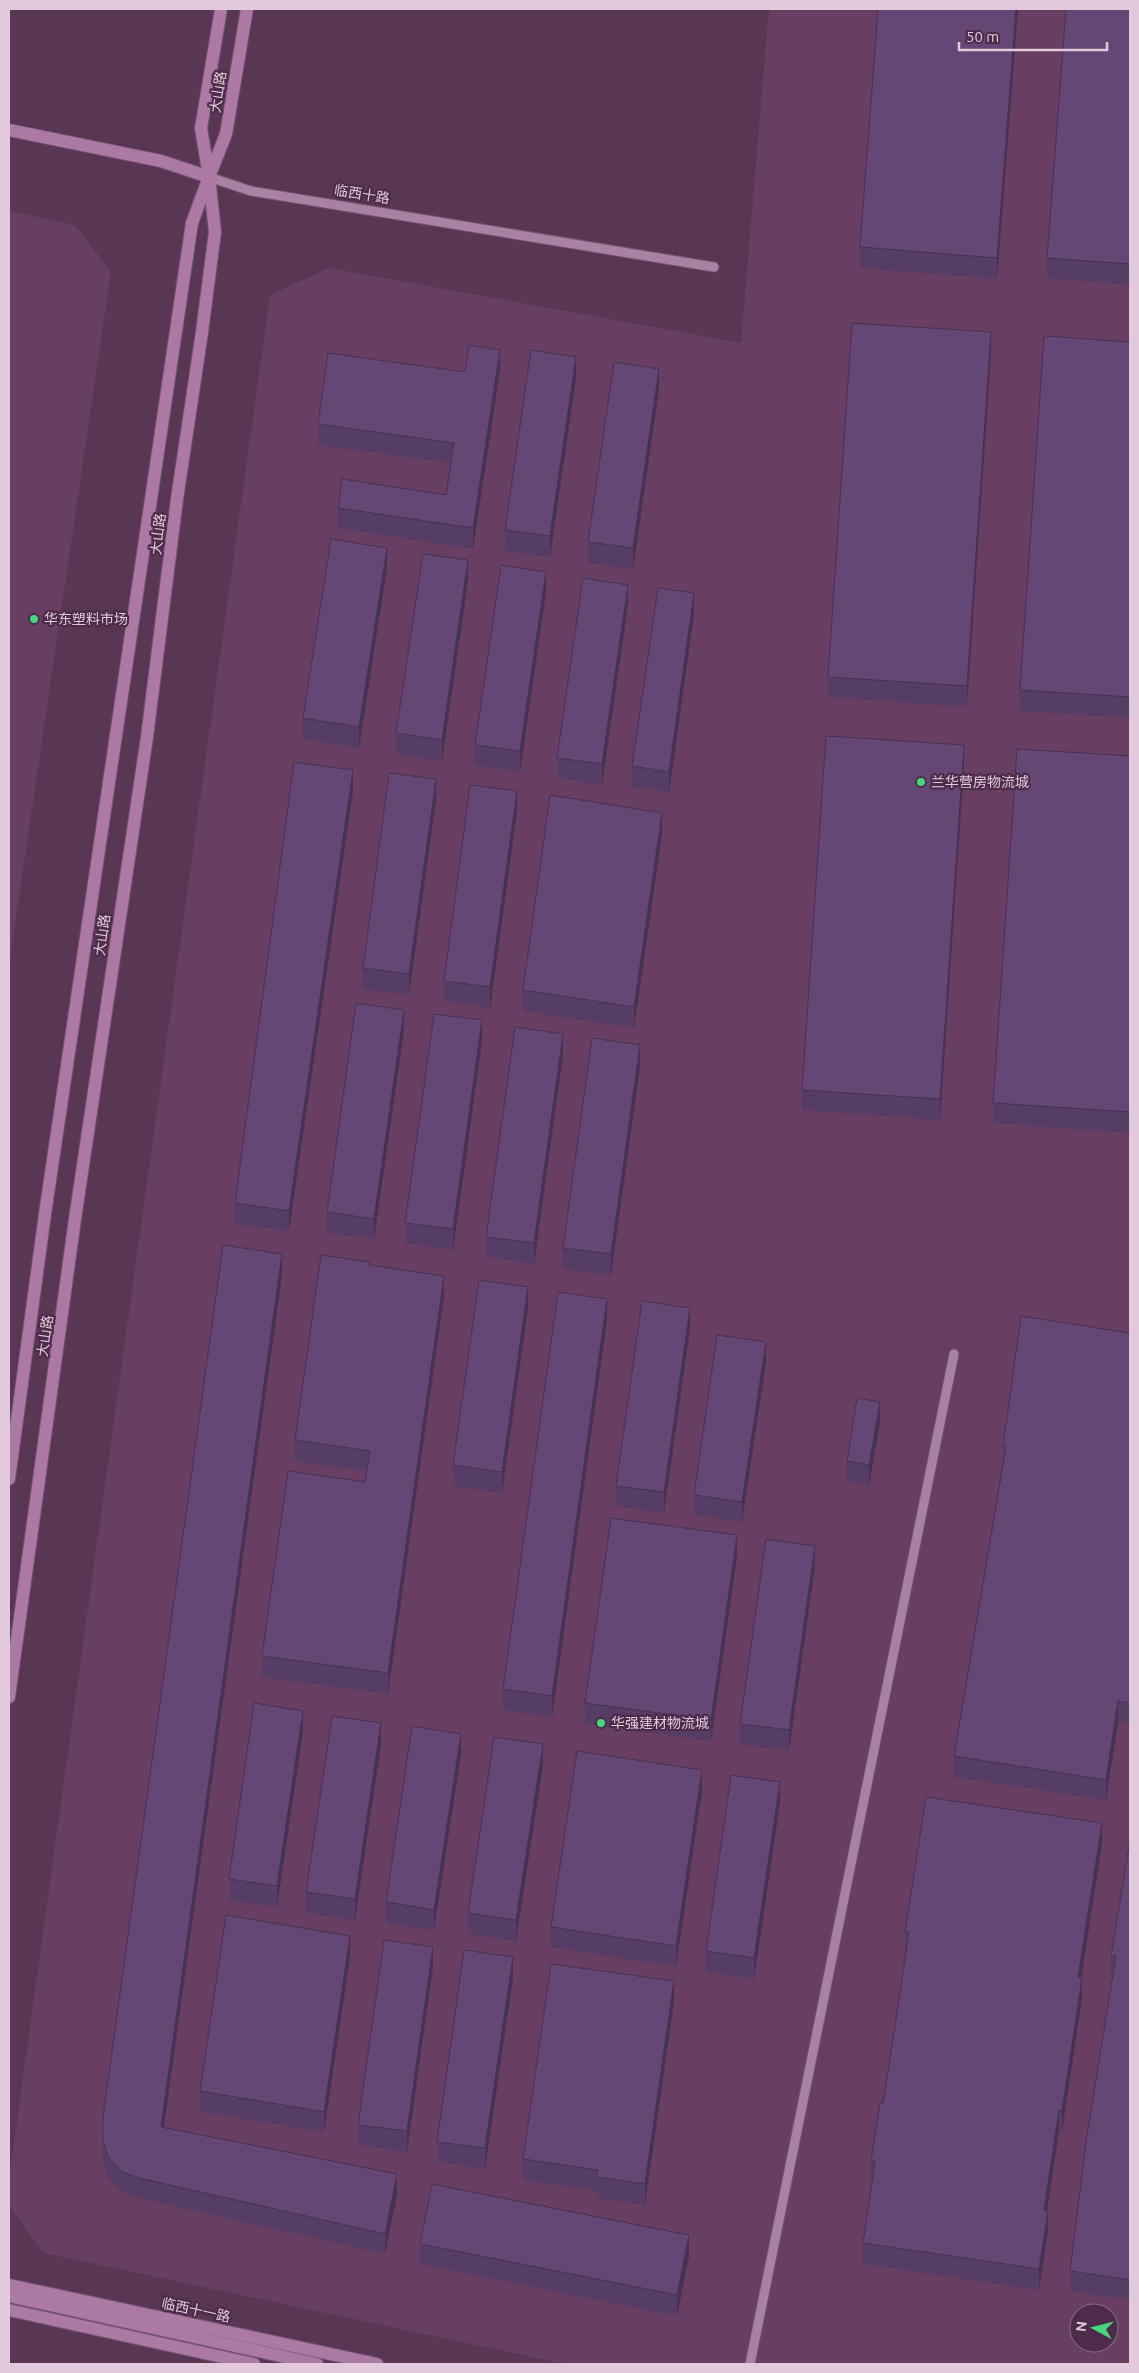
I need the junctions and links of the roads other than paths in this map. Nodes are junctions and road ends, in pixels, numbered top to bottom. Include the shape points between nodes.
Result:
1 (221, 9) edge
2 (247, 9) edge
3 (9, 130) edge
4 (209, 177) junction
5 (714, 267) dead end
6 (954, 1354) dead end
7 (9, 1479) edge
8 (9, 1697) edge
9 (9, 2285) edge
10 (9, 2296) edge
11 (9, 2310) edge
12 (254, 2364) edge
13 (317, 2364) edge
14 (377, 2364) edge
15 (750, 2364) edge

1 - 4 main road, 大山路 via 201,128
2 - 4 main road, 大山路 via 226,134
3 - 4 main road, 临西十路 via 162,161
4 - 5 street, 临西十路 via 251,191
4 - 7 main road, 大山路 via 192,222 52,1165
4 - 8 main road, 大山路 via 215,232 202,332
6 - 15 street
9 - 14 main road, 临西十一路
10 - 13 main road, 临西十一路
11 - 12 main road

